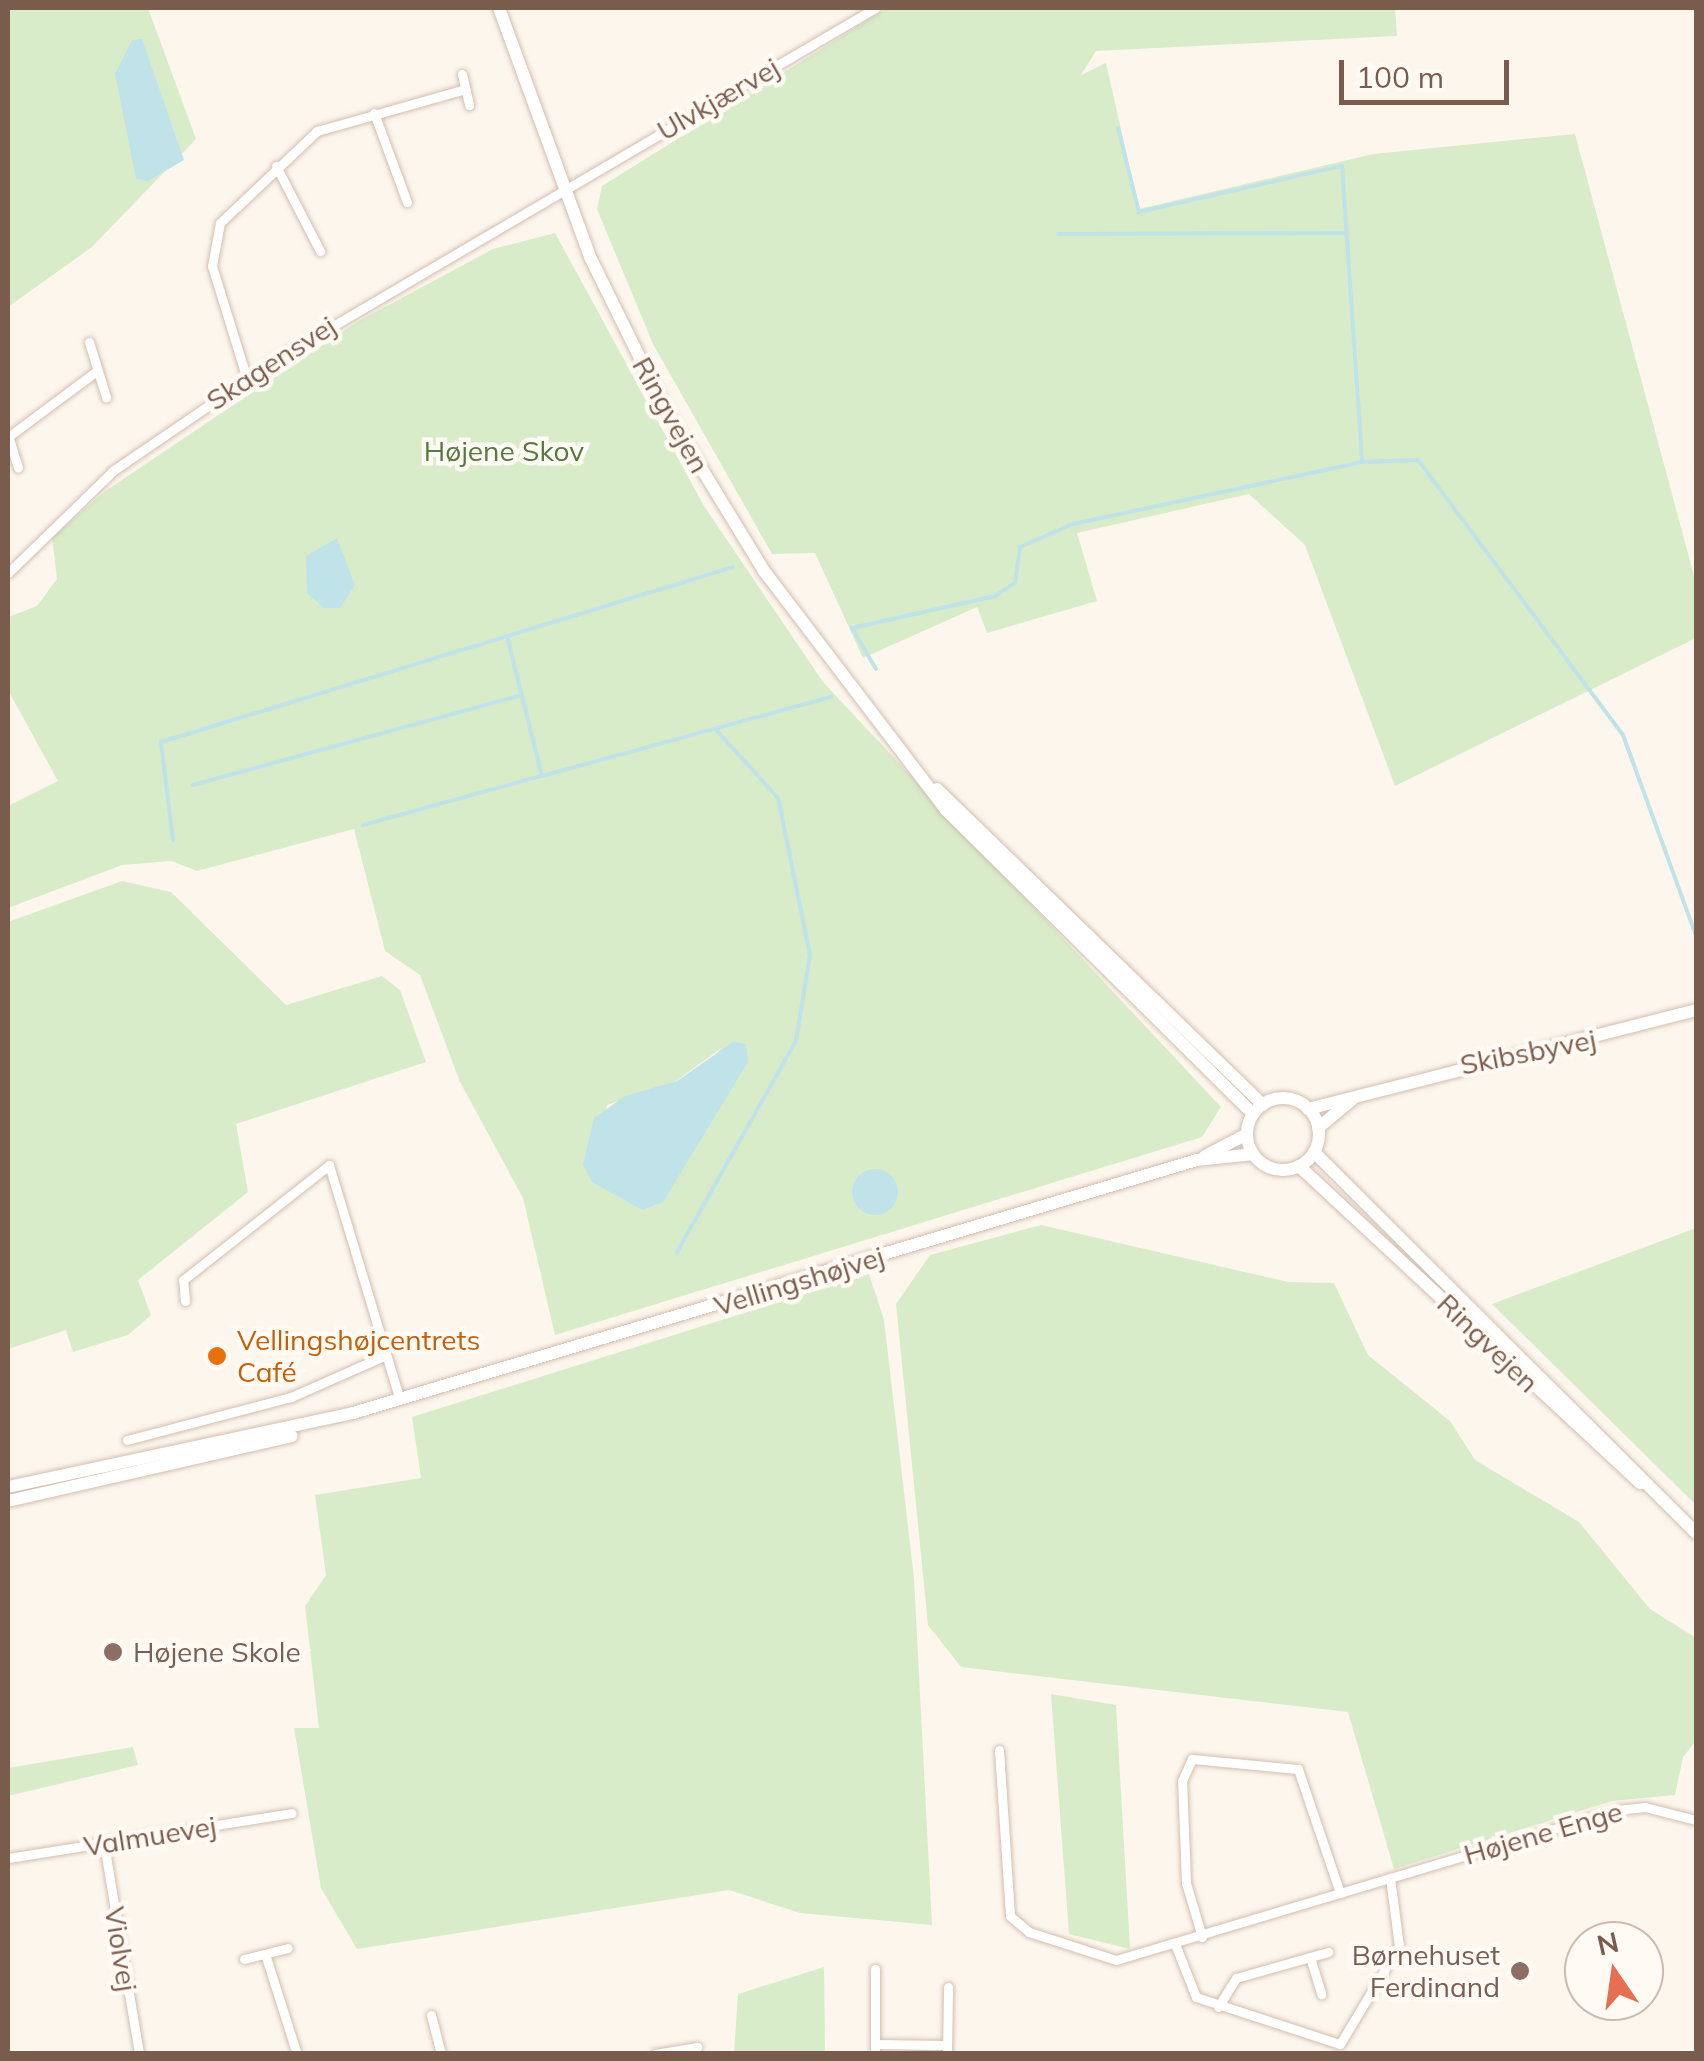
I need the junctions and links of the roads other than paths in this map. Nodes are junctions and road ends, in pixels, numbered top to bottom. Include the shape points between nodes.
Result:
1 (499, 8) edge
2 (875, 8) edge
3 (462, 74) dead end
4 (465, 88) junction
5 (470, 104) dead end
6 (374, 113) junction
7 (276, 166) junction
8 (562, 190) junction
9 (407, 202) dead end
10 (320, 251) dead end
11 (89, 342) dead end
12 (98, 370) junction
13 (247, 379) junction
14 (106, 397) dead end
15 (8, 436) edge
16 (18, 468) dead end
17 (8, 573) edge
18 (1696, 1010) edge
19 (1360, 1094) junction
20 (1258, 1109) junction
21 (1308, 1109) junction
22 (1318, 1128) junction
23 (1247, 1134) junction
24 (1314, 1152) junction
25 (1253, 1154) junction
26 (1198, 1160) junction
27 (1299, 1166) junction
28 (185, 1301) dead end
29 (386, 1356) junction
30 (400, 1400) junction
31 (353, 1413) junction
32 (127, 1440) dead end
33 (8, 1487) edge
34 (8, 1501) edge
35 (1680, 1517) junction
36 (1696, 1533) edge
37 (999, 1750) dead end
38 (292, 1813) dead end
39 (1696, 1820) edge
40 (104, 1844) junction
41 (8, 1858) edge
42 (1390, 1878) junction
43 (1340, 1894) junction
44 (1202, 1936) junction
45 (1175, 1944) junction
46 (288, 1948) dead end
47 (1328, 1952) dead end
48 (265, 1954) junction
49 (1310, 1957) junction
50 (244, 1959) dead end
51 (875, 1969) dead end
52 (948, 1987) dead end
53 (1321, 1994) dead end
54 (1218, 2007) junction
55 (431, 2015) dead end
56 (697, 2047) dead end
57 (875, 2049) edge
58 (947, 2049) edge
59 (138, 2054) edge
60 (298, 2054) edge
61 (441, 2054) edge
62 (655, 2054) edge

1 - 8 main road, Ringvejen
2 - 8 street, Ulvkjærvej
3 - 4 street
4 - 5 street
4 - 6 street
6 - 7 street via 317,131
6 - 9 street
7 - 10 street
7 - 13 street via 220,223 211,251
8 - 13 street, Skagensvej
8 - 20 main road, Ringvejen via 697,465 821,650 924,778 1061,930
11 - 12 street
12 - 14 street
12 - 15 street
13 - 17 street, Skagensvej via 114,470
15 - 16 street
18 - 19 main road, Skibsbyvej via 1555,1053 1442,1069
19 - 21 main road, Skibsbyvej
19 - 22 main road, Skibsbyvej
20 - 21 main road via 1286,1098
20 - 23 main road
21 - 22 main road
22 - 24 main road
23 - 25 main road
23 - 26 main road, Vellingshøjvej
24 - 27 main road
24 - 35 main road, Ringvejen
25 - 26 main road, Vellingshøjvej
25 - 27 main road via 1278,1170
26 - 30 main road, Vellingshøjvej
27 - 35 main road, Ringvejen
28 - 29 street via 183,1280 329,1165
29 - 30 street
29 - 32 street via 291,1397
30 - 31 main road, Vellingshøjvej
31 - 33 main road, Vellingshøjvej
31 - 34 main road, Vellingshøjvej via 197,1464
35 - 36 main road, Ringvejen
37 - 45 street, Højene Enge via 1008,1903 1017,1926 1116,1960
38 - 40 street, Valmuevej
39 - 42 street, Højene Enge via 1632,1807
40 - 41 street, Valmuevej
40 - 59 street, Violvej
42 - 43 street, Højene Enge
42 - 54 street via 1399,1946 1340,2044
43 - 44 street, Højene Enge
43 - 44 street via 1298,1769 1192,1759 1182,1781 1186,1884
44 - 45 street, Højene Enge
45 - 54 street via 1187,1986
46 - 48 street
47 - 49 street
48 - 50 street
48 - 60 street
49 - 53 street
49 - 54 street via 1236,1978
51 - 57 street
52 - 58 street
55 - 61 street
56 - 62 street
57 - 58 street

